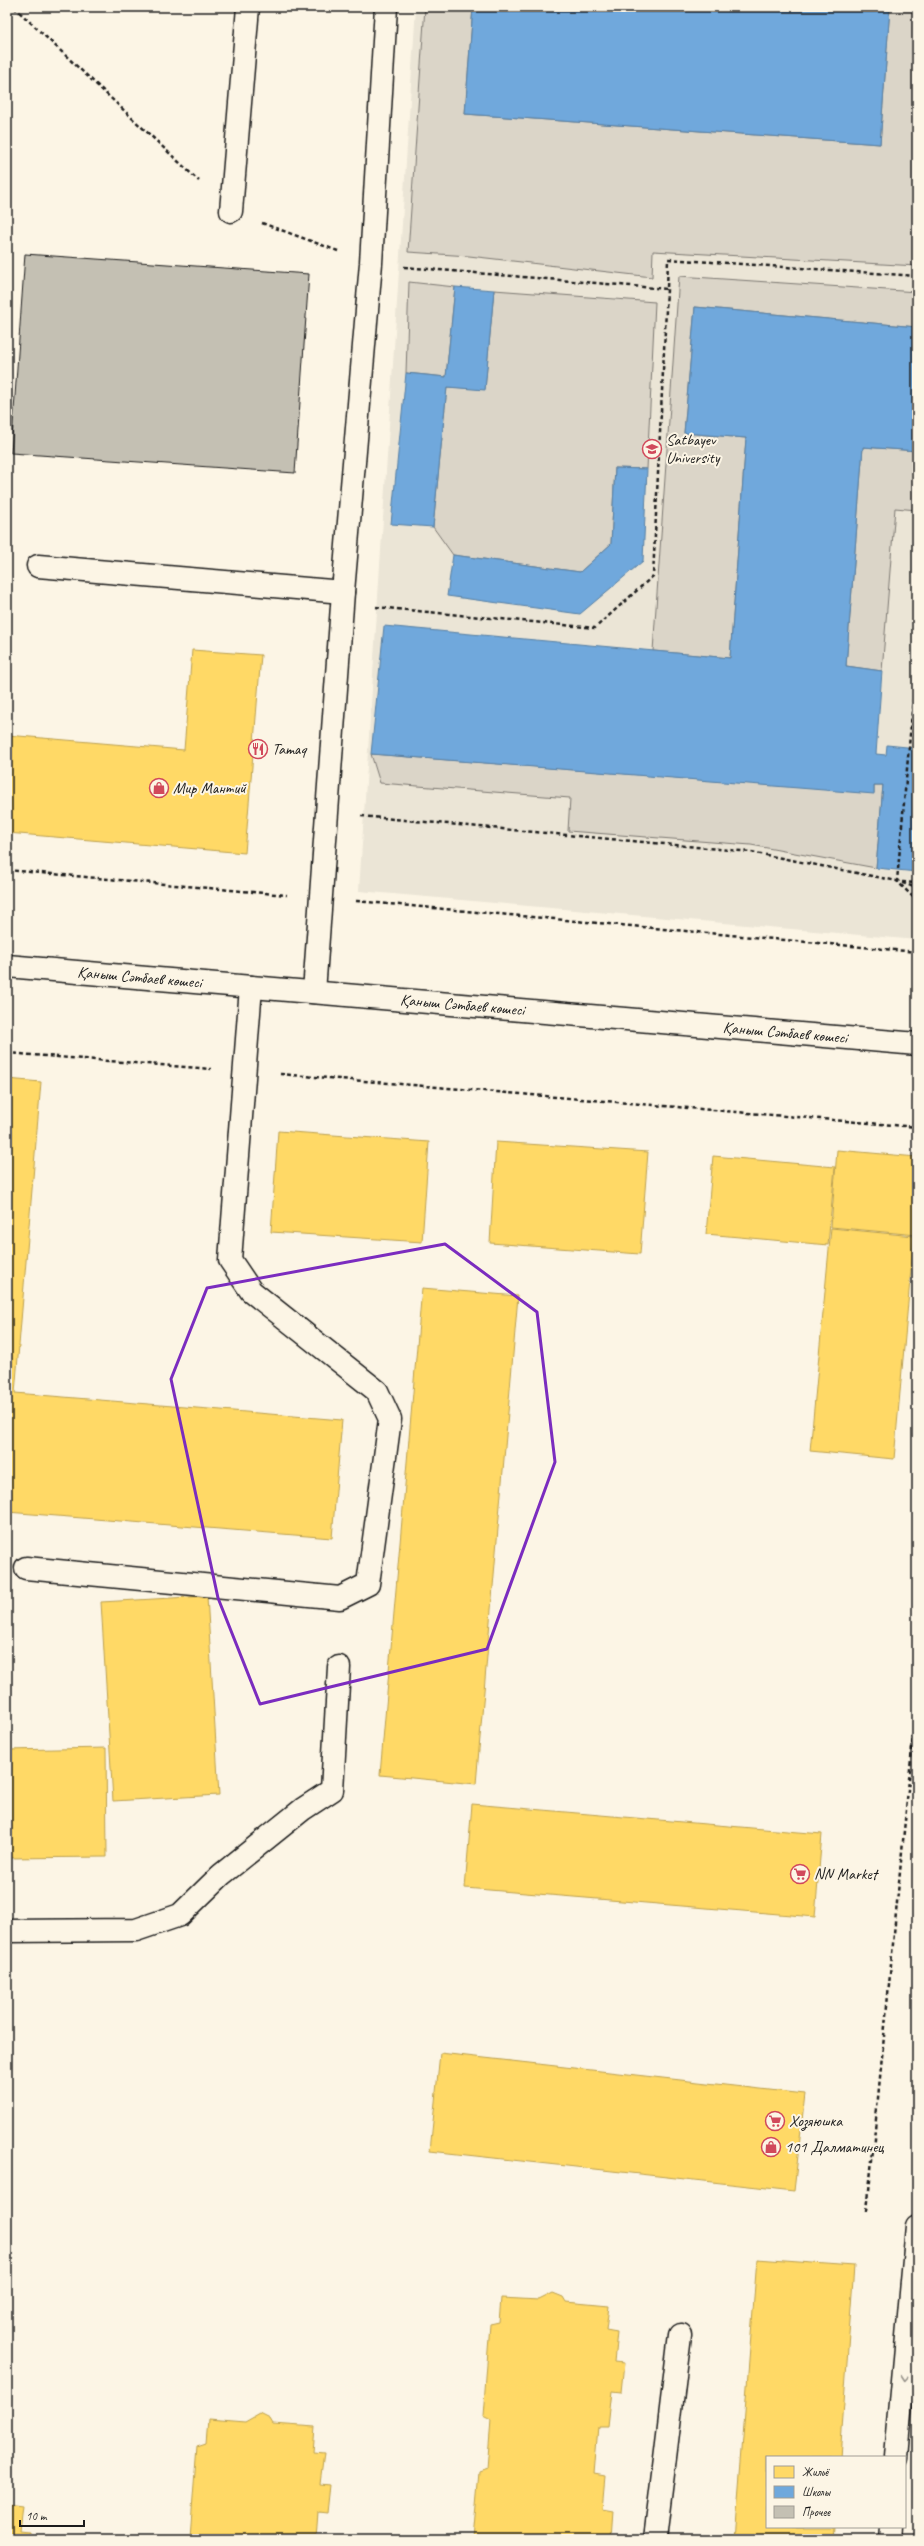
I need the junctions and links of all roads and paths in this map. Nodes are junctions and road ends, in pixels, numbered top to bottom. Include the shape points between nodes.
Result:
1 (14, 7) edge
2 (248, 7) edge
3 (386, 7) edge
4 (231, 211) junction
5 (371, 263) junction
6 (917, 276) edge
7 (667, 289) junction
8 (38, 566) dead end
9 (343, 592) junction
10 (373, 607) dead end
11 (917, 643) edge
12 (916, 679) edge
13 (357, 816) dead end
14 (7, 870) edge
15 (896, 881) junction
16 (917, 883) edge
17 (917, 888) edge
18 (321, 898) junction
19 (917, 901) edge
20 (917, 952) edge
21 (7, 966) edge
22 (251, 987) junction
23 (314, 992) junction
24 (917, 1044) edge
25 (7, 1052) edge
26 (246, 1071) junction
27 (917, 1127) edge
28 (26, 1568) dead end
29 (339, 1667) dead end
30 (917, 1697) edge
31 (7, 1931) edge
32 (867, 2211) dead end
33 (917, 2227) edge
34 (680, 2334) dead end
35 (896, 2456) edge
36 (890, 2528) edge
37 (655, 2539) edge
38 (889, 2539) edge

1 - 4 path
2 - 4 street
3 - 5 street
4 - 5 path
5 - 7 path
5 - 9 street
6 - 7 path via 668,259
7 - 10 path via 653,576 595,628
8 - 9 street
9 - 18 street
11 - 12 path
12 - 15 path
13 - 15 path via 751,852
14 - 18 path
15 - 16 path
15 - 17 path
15 - 19 path
18 - 20 path
18 - 23 street
21 - 22 street, Қаныш Сәтбаев көшесі
22 - 23 street, Қаныш Сәтбаев көшесі
22 - 26 street
23 - 24 street, Қаныш Сәтбаев көшесі
25 - 26 path
26 - 27 path
26 - 28 street via 230,1260 252,1291 377,1391 390,1419 368,1584 340,1598
29 - 31 street via 332,1790 303,1809 221,1875 180,1915 136,1930
30 - 32 path
33 -> 35 street
34 - 37 street
36 - 38 street

